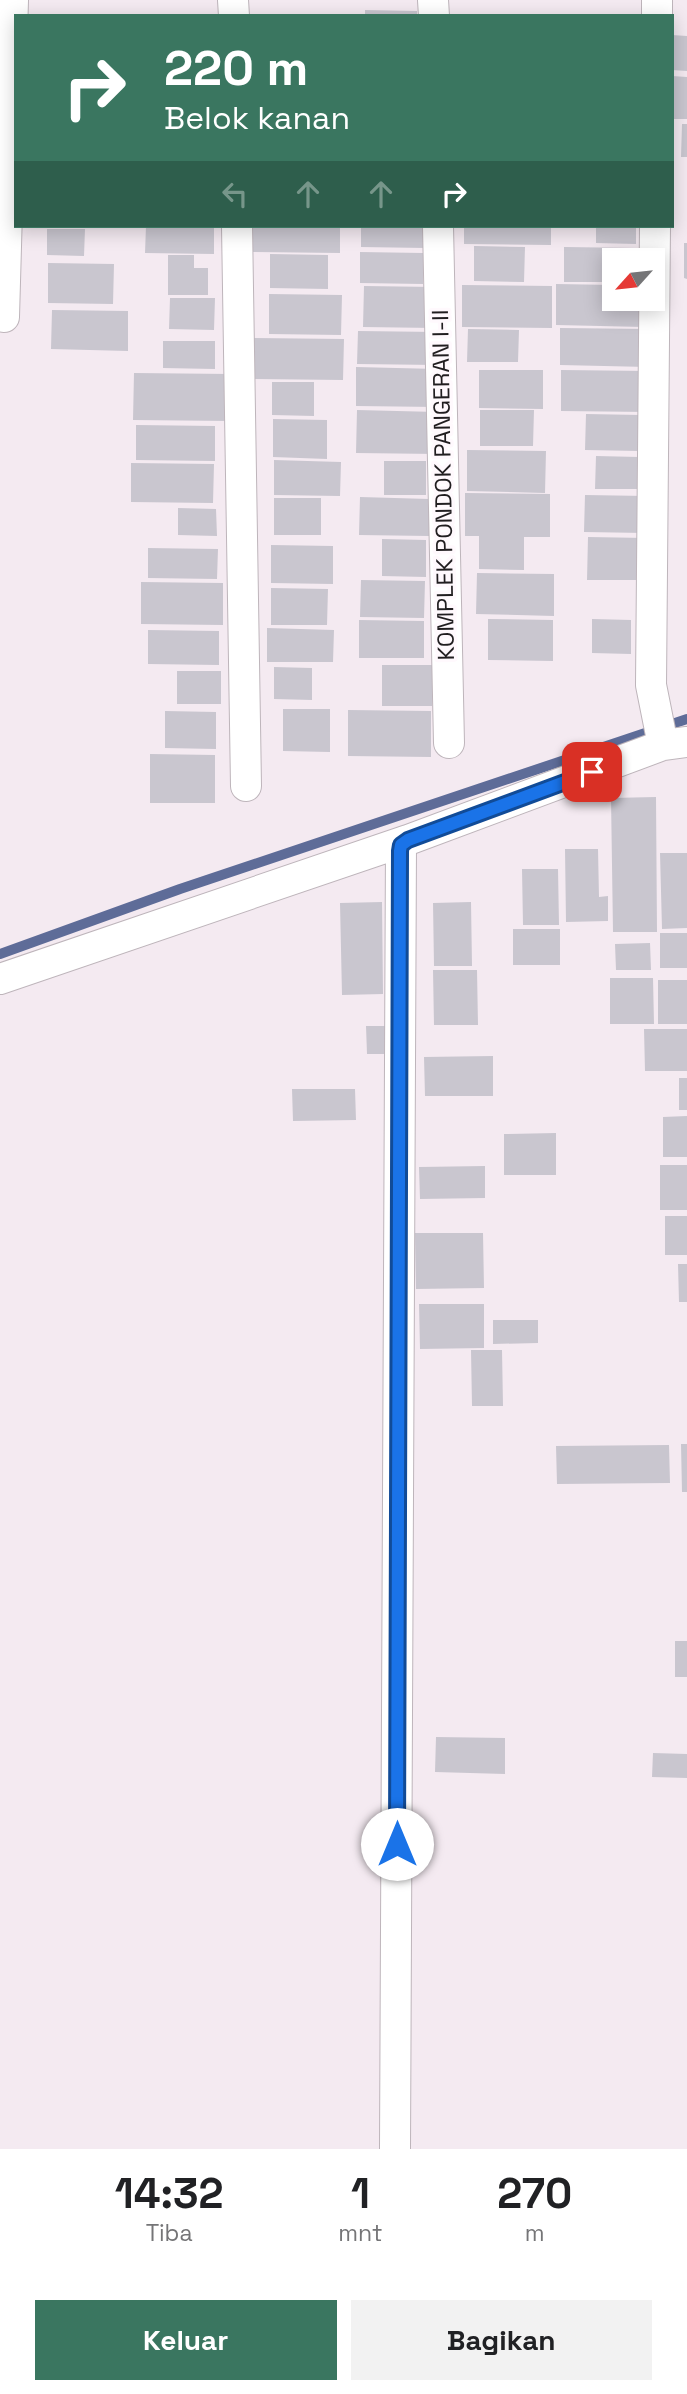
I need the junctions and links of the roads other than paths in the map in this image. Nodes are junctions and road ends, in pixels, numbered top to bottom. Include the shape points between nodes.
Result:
1 (13, 0) edge
2 (237, 228) edge
3 (438, 228) edge
4 (655, 228) edge
5 (5, 317) dead end
6 (670, 741) edge
7 (449, 743) dead end
8 (246, 786) dead end
9 (408, 840) junction
10 (0, 979) edge
11 (395, 2149) edge

1 - 5 street
2 - 8 street
3 - 7 street, KOMPLEK PONDOK PANGERAN I-II
4 - 6 street via 651,685
6 - 9 street
9 - 10 street
9 - 11 street via 400,851

